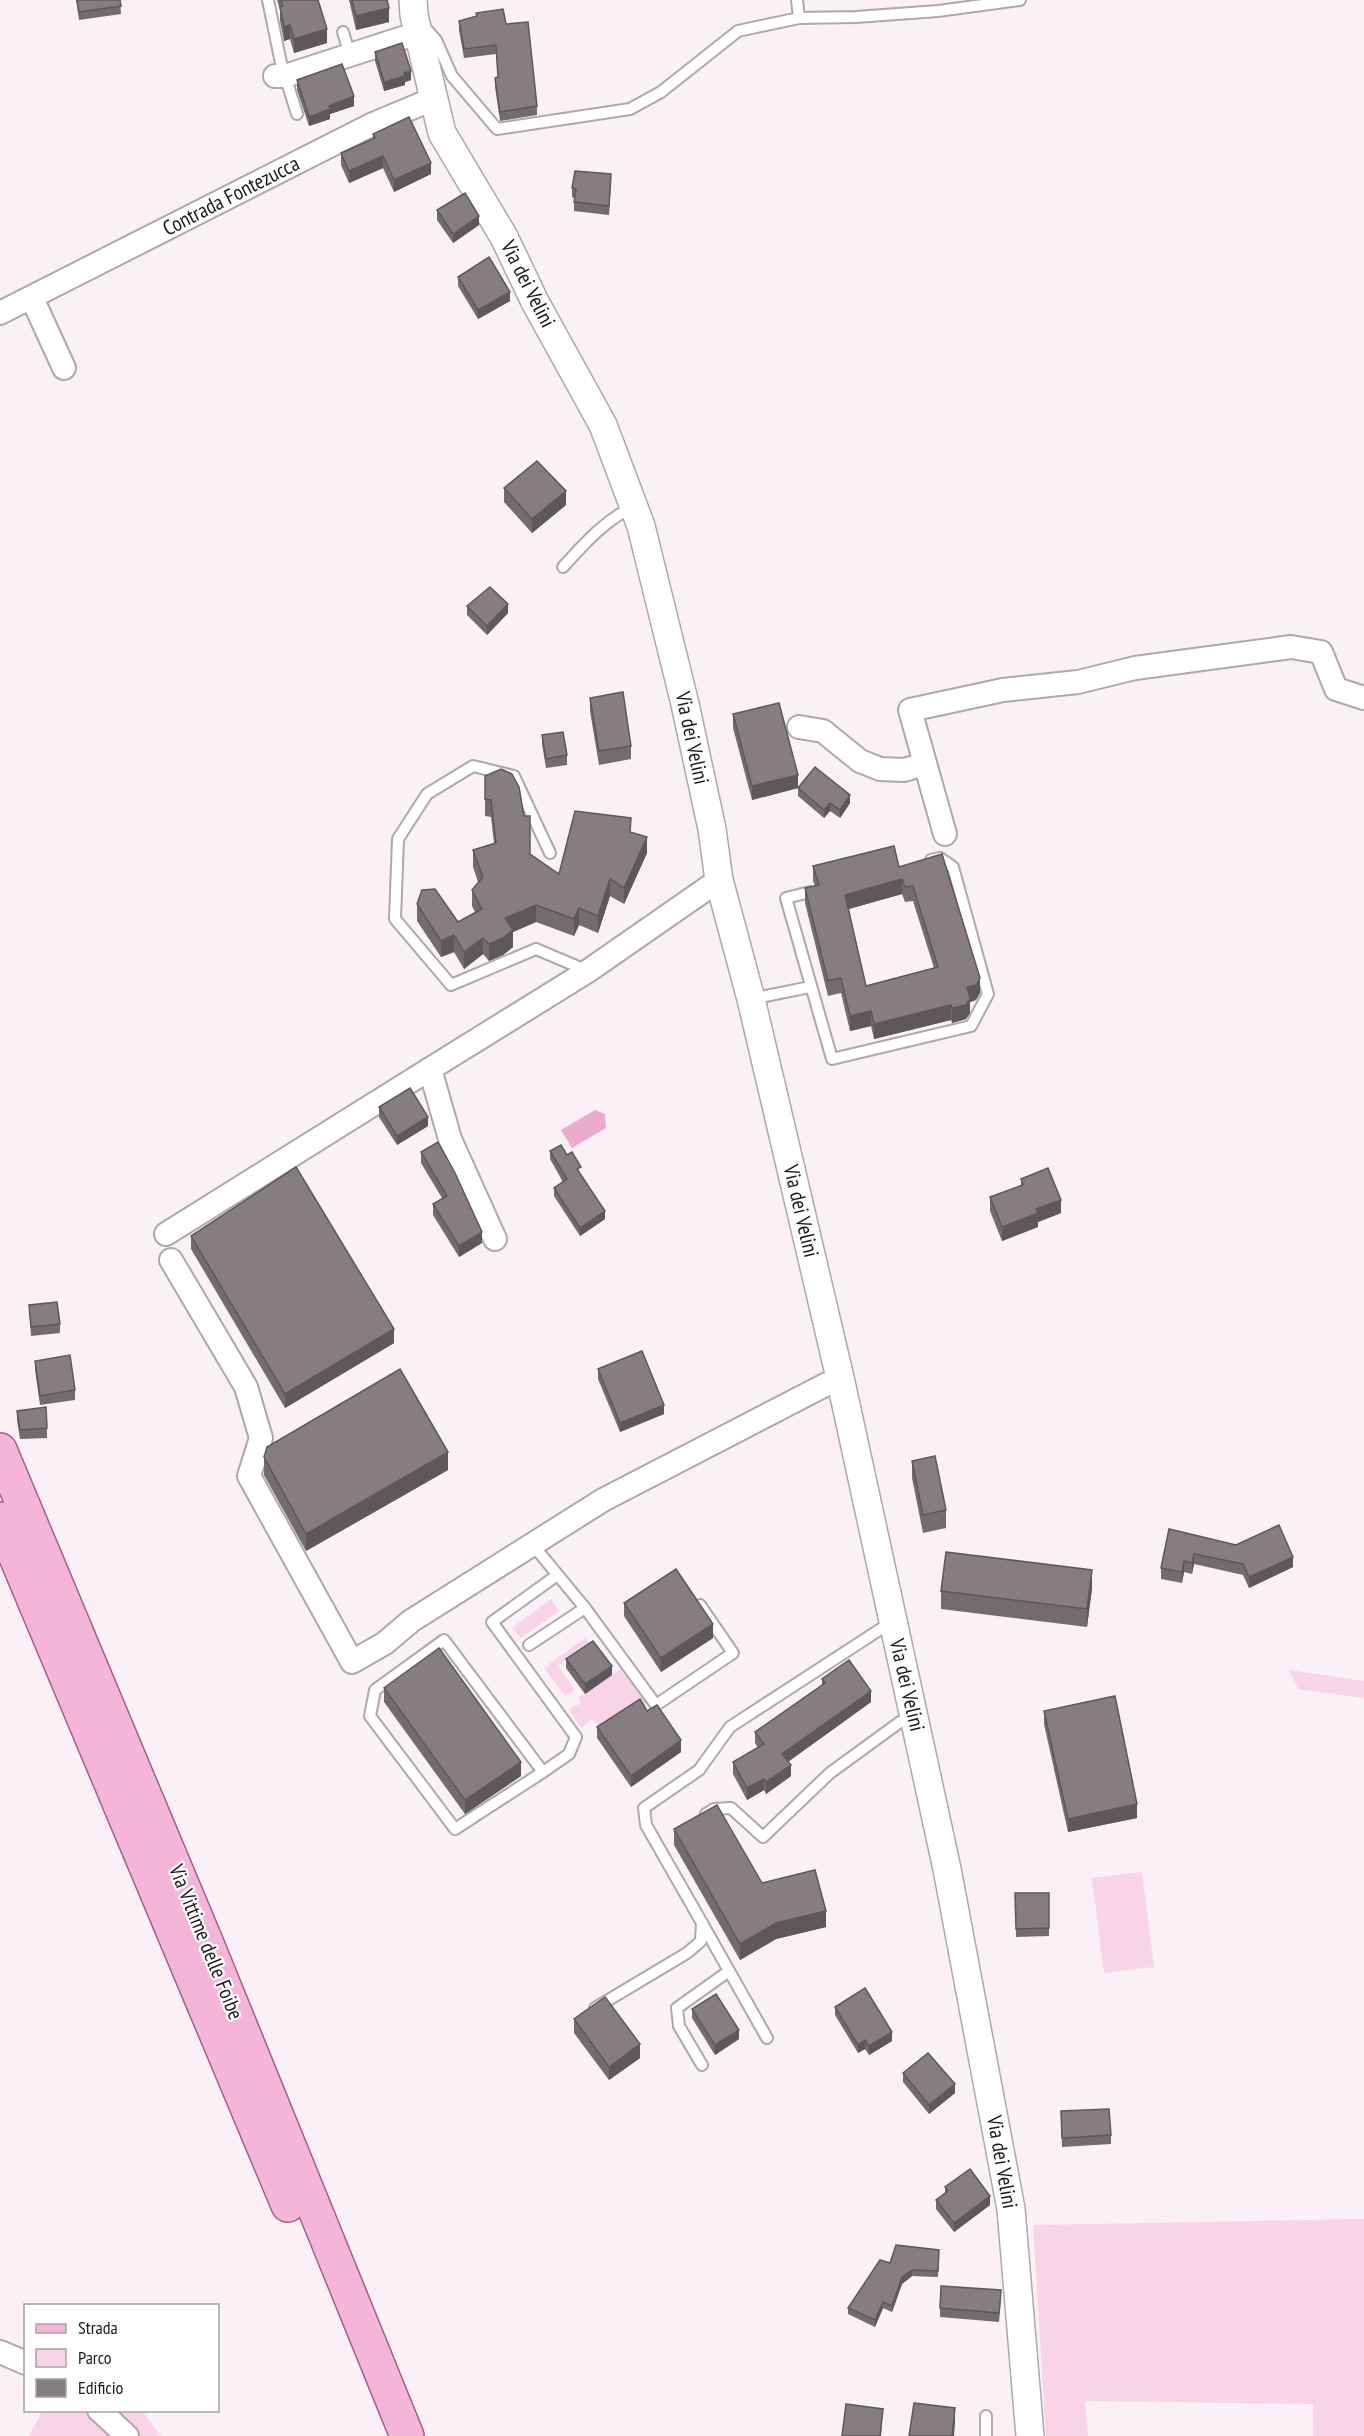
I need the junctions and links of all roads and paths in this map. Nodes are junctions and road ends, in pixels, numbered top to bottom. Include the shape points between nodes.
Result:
1 (268, 0) edge
2 (413, 0) edge
3 (797, 0) edge
4 (1020, 0) edge
5 (799, 18) junction
6 (343, 32) dead end
7 (418, 33) junction
8 (350, 55) junction
9 (280, 76) junction
10 (433, 99) junction
11 (297, 114) dead end
12 (32, 298) junction
13 (0, 314) edge
14 (64, 368) dead end
15 (633, 507) junction
16 (563, 567) dead end
17 (1364, 698) edge
18 (799, 727) dead end
19 (925, 764) junction
20 (945, 834) dead end
21 (550, 853) dead end
22 (922, 863) edge
23 (719, 880) junction
24 (810, 892) edge
25 (588, 971) junction
26 (810, 987) junction
27 (751, 999) junction
28 (430, 1069) junction
29 (166, 1234) dead end
30 (495, 1239) dead end
31 (171, 1260) dead end
32 (841, 1382) junction
33 (0, 1450) edge
34 (0, 1519) edge
35 (533, 1545) junction
36 (556, 1575) junction
37 (696, 1599) edge
38 (585, 1608) junction
39 (893, 1620) junction
40 (529, 1645) dead end
41 (915, 1718) junction
42 (543, 1772) junction
43 (696, 1819) edge
44 (702, 1923) junction
45 (729, 1971) junction
46 (588, 2012) edge
47 (767, 2038) dead end
48 (702, 2065) dead end
49 (0, 2352) edge
50 (24, 2362) edge
51 (101, 2412) edge
52 (986, 2416) dead end
53 (128, 2436) edge
54 (386, 2436) edge
55 (407, 2436) edge
56 (986, 2436) edge
57 (1030, 2436) edge

1 - 9 lane
2 - 7 street, Via dei Velini
3 - 5 lane
4 - 5 lane via 938,11
5 - 7 lane via 738,31 662,92 630,109 497,129 453,76 432,35 428,31
6 - 8 lane
7 - 8 street
7 - 10 street, Via dei Velini
8 - 9 street
9 - 11 lane
10 - 12 street, Contrada Fontezucca via 371,125
10 - 15 street, Via dei Velini via 442,133 504,237 603,425
12 - 13 street, Contrada Fontezucca
12 - 14 street
15 - 16 lane via 600,529
15 - 23 street, Via dei Velini via 685,704
17 - 19 street via 1336,689 1321,652 1291,648 1135,668 1078,682 1003,690 910,710
18 - 19 street via 823,730 860,761 880,769 904,770
19 - 20 street
21 - 25 lane via 514,776 473,766 427,794 398,839 395,919 451,985 536,949
22 - 26 lane via 940,858 953,867 987,994 971,1026 832,1059
23 - 25 street
23 - 27 street, Via dei Velini
24 - 26 lane via 786,898
25 - 28 street
26 - 27 lane
27 - 32 street, Via dei Velini
28 - 29 street
28 - 30 street via 450,1139
31 - 35 street via 246,1387 261,1438 249,1476 352,1662
32 - 35 street via 827,1384 603,1500
32 - 39 street, Via dei Velini
33 - 55 main road, Via Vittime delle Foibe
34 - 54 main road, Via Vittime delle Foibe
35 - 36 lane
36 - 38 lane
36 - 42 lane via 492,1622 576,1737 569,1754
37 - 38 lane via 733,1653 656,1705
38 - 40 lane
39 - 41 street, Via dei Velini
39 - 44 lane via 730,1727 699,1770 644,1808 646,1825
41 - 43 lane via 900,1722 830,1773 763,1837 731,1808 714,1809
41 - 57 street, Via dei Velini via 948,1869 1011,2209
42 - 42 lane via 444,1640 375,1690 370,1716 454,1829
44 - 45 lane
44 - 46 lane via 700,1941 687,1953
45 - 47 lane
45 - 48 lane via 676,2008 679,2026
49 - 50 street
51 - 53 street
52 - 56 lane

